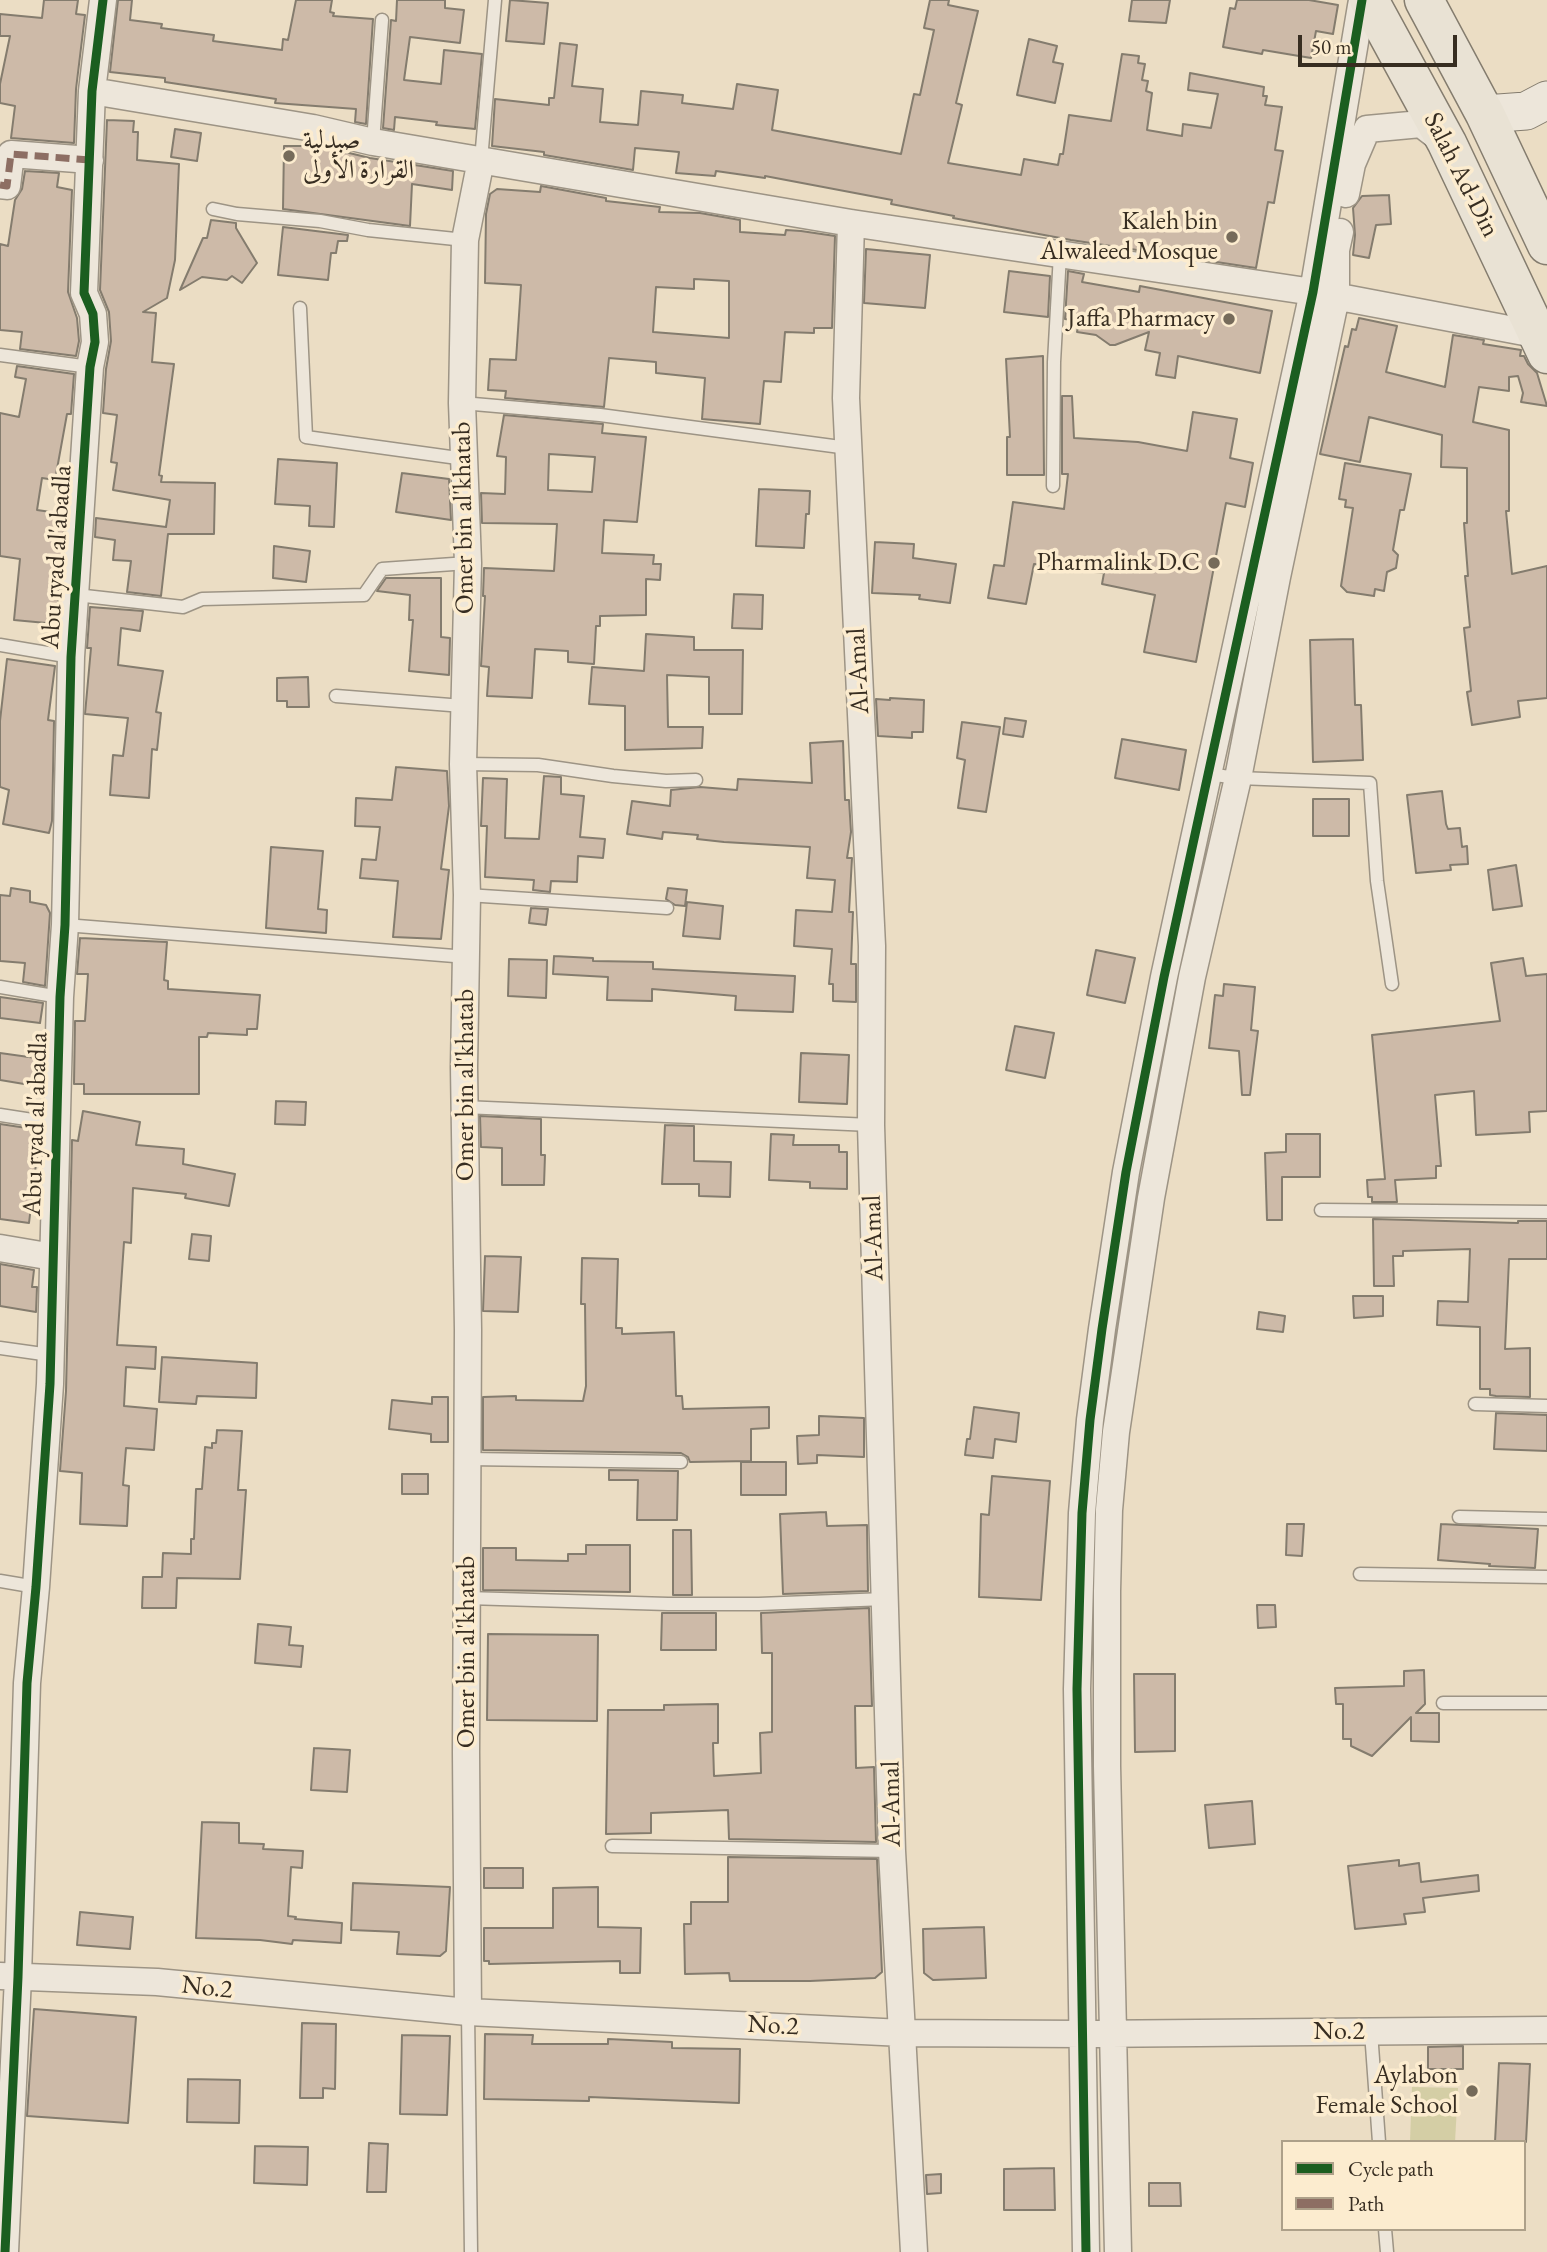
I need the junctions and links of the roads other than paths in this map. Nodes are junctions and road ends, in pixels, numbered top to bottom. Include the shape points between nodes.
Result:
1 (103, 0) edge
2 (495, 0) edge
3 (1362, 0) edge
4 (1369, 0) edge
5 (1424, 0) edge
6 (383, 20) dead end
7 (92, 91) junction
8 (1547, 100) edge
9 (1485, 114) junction
10 (373, 142) junction
11 (1447, 143) junction
12 (90, 160) junction
13 (481, 160) junction
14 (0, 185) edge
15 (213, 209) dead end
16 (851, 223) junction
17 (465, 240) junction
18 (1547, 245) edge
19 (1059, 254) junction
20 (1325, 295) junction
21 (300, 308) dead end
22 (1543, 344) edge
23 (0, 355) edge
24 (90, 367) junction
25 (462, 403) junction
26 (848, 448) junction
27 (465, 459) junction
28 (1053, 485) dead end
29 (468, 563) junction
30 (76, 595) junction
31 (0, 645) edge
32 (71, 657) junction
33 (335, 696) dead end
34 (463, 706) junction
35 (463, 764) junction
36 (1207, 774) junction
37 (1238, 778) junction
38 (696, 780) dead end
39 (467, 895) junction
40 (667, 908) dead end
41 (65, 925) junction
42 (467, 957) junction
43 (1392, 984) dead end
44 (0, 987) edge
45 (60, 997) junction
46 (464, 1107) junction
47 (0, 1115) edge
48 (58, 1125) junction
49 (871, 1125) junction
50 (1321, 1210) dead end
51 (1547, 1212) edge
52 (0, 1248) edge
53 (53, 1257) junction
54 (0, 1348) edge
55 (50, 1355) junction
56 (1475, 1404) dead end
57 (1547, 1406) edge
58 (468, 1459) junction
59 (681, 1462) dead end
60 (1459, 1517) dead end
61 (1547, 1519) edge
62 (1360, 1574) dead end
63 (1547, 1577) edge
64 (0, 1580) edge
65 (36, 1587) junction
66 (467, 1598) junction
67 (885, 1599) junction
68 (1443, 1703) dead end
69 (1547, 1703) edge
70 (612, 1846) dead end
71 (892, 1851) junction
72 (9, 1977) edge
73 (468, 2012) junction
74 (1547, 2030) edge
75 (1113, 2032) junction
76 (1371, 2032) junction
77 (903, 2033) junction
78 (1082, 2034) junction
79 (1379, 2140) edge
80 (1385, 2231) edge
81 (5, 2252) edge
82 (471, 2252) edge
83 (914, 2252) edge
84 (1086, 2252) edge
85 (1118, 2252) edge
86 (1387, 2252) edge

1 - 7 street, Abu ryad al'abadla
2 - 13 lane
3 - 20 street
4 - 11 highway, Salah Ad-Din
5 - 9 highway, Salah Ad-Din
6 - 10 lane
7 - 10 street
7 - 12 street, Abu ryad al'abadla
8 - 9 main road via 1525,111
9 - 18 highway, Salah Ad-Din
10 - 13 street
11 - 20 street via 1421,124 1367,129 1352,164
11 - 22 highway, Salah Ad-Din
12 - 14 street via 11,153 7,186
12 - 24 street, Abu ryad al'abadla via 84,293 93,314 95,342
13 - 16 street
13 - 17 street, Omer bin al'khatab
15 - 17 lane
16 - 19 street
16 - 26 street, Al-Amal
17 - 25 street, Omer bin al'khatab
19 - 20 street
19 - 28 lane
20 - 22 street
20 - 36 street
20 - 37 street
21 - 27 lane via 306,437
23 - 24 lane
24 - 30 street, Abu ryad al'abadla
25 - 26 lane via 600,415
25 - 27 street, Omer bin al'khatab
26 - 49 street, Al-Amal via 872,946
27 - 29 street, Omer bin al'khatab
29 - 30 lane via 382,569 364,595 202,599 183,607
29 - 34 street, Omer bin al'khatab
30 - 32 street, Abu ryad al'abadla
31 - 32 lane
32 - 41 street, Abu ryad al'abadla
33 - 34 lane
34 - 35 street, Omer bin al'khatab
35 - 38 lane via 538,765 613,776
35 - 39 street, Omer bin al'khatab
36 - 37 lane
36 - 78 street via 1126,1172 1090,1420 1082,1513 1077,1689
37 - 43 lane via 1370,783 1377,881
37 - 75 street via 1192,977 1116,1432 1107,1591
39 - 40 lane
39 - 42 street, Omer bin al'khatab
41 - 42 lane
41 - 45 street, Abu ryad al'abadla
42 - 46 street, Omer bin al'khatab
44 - 45 lane
45 - 48 street, Abu ryad al'abadla
46 - 49 lane
46 - 58 street, Omer bin al'khatab
47 - 48 lane
48 - 53 street, Abu ryad al'abadla
49 - 67 street, Al-Amal
50 - 51 lane
52 - 53 street
53 - 55 street, Abu ryad al'abadla
54 - 55 lane
55 - 65 street, Abu ryad al'abadla
56 - 57 lane
58 - 59 lane
58 - 66 street, Omer bin al'khatab
60 - 61 lane
62 - 63 lane
64 - 65 lane
65 - 72 street, Abu ryad al'abadla
66 - 67 lane via 694,1604
66 - 73 street, Omer bin al'khatab
67 - 71 street, Al-Amal
68 - 69 lane
70 - 71 lane
71 - 77 street, Al-Amal
72 - 73 street, No.2 via 157,1982
72 - 81 street, Abu ryad al'abadla
73 - 77 street, No.2
73 - 82 lane
74 - 76 street, No.2
75 - 76 street, No.2
75 - 78 street, No.2
75 - 85 street
76 - 79 lane
77 - 78 street, No.2
77 - 83 street, Al-Amal
78 - 84 street
80 - 86 lane

